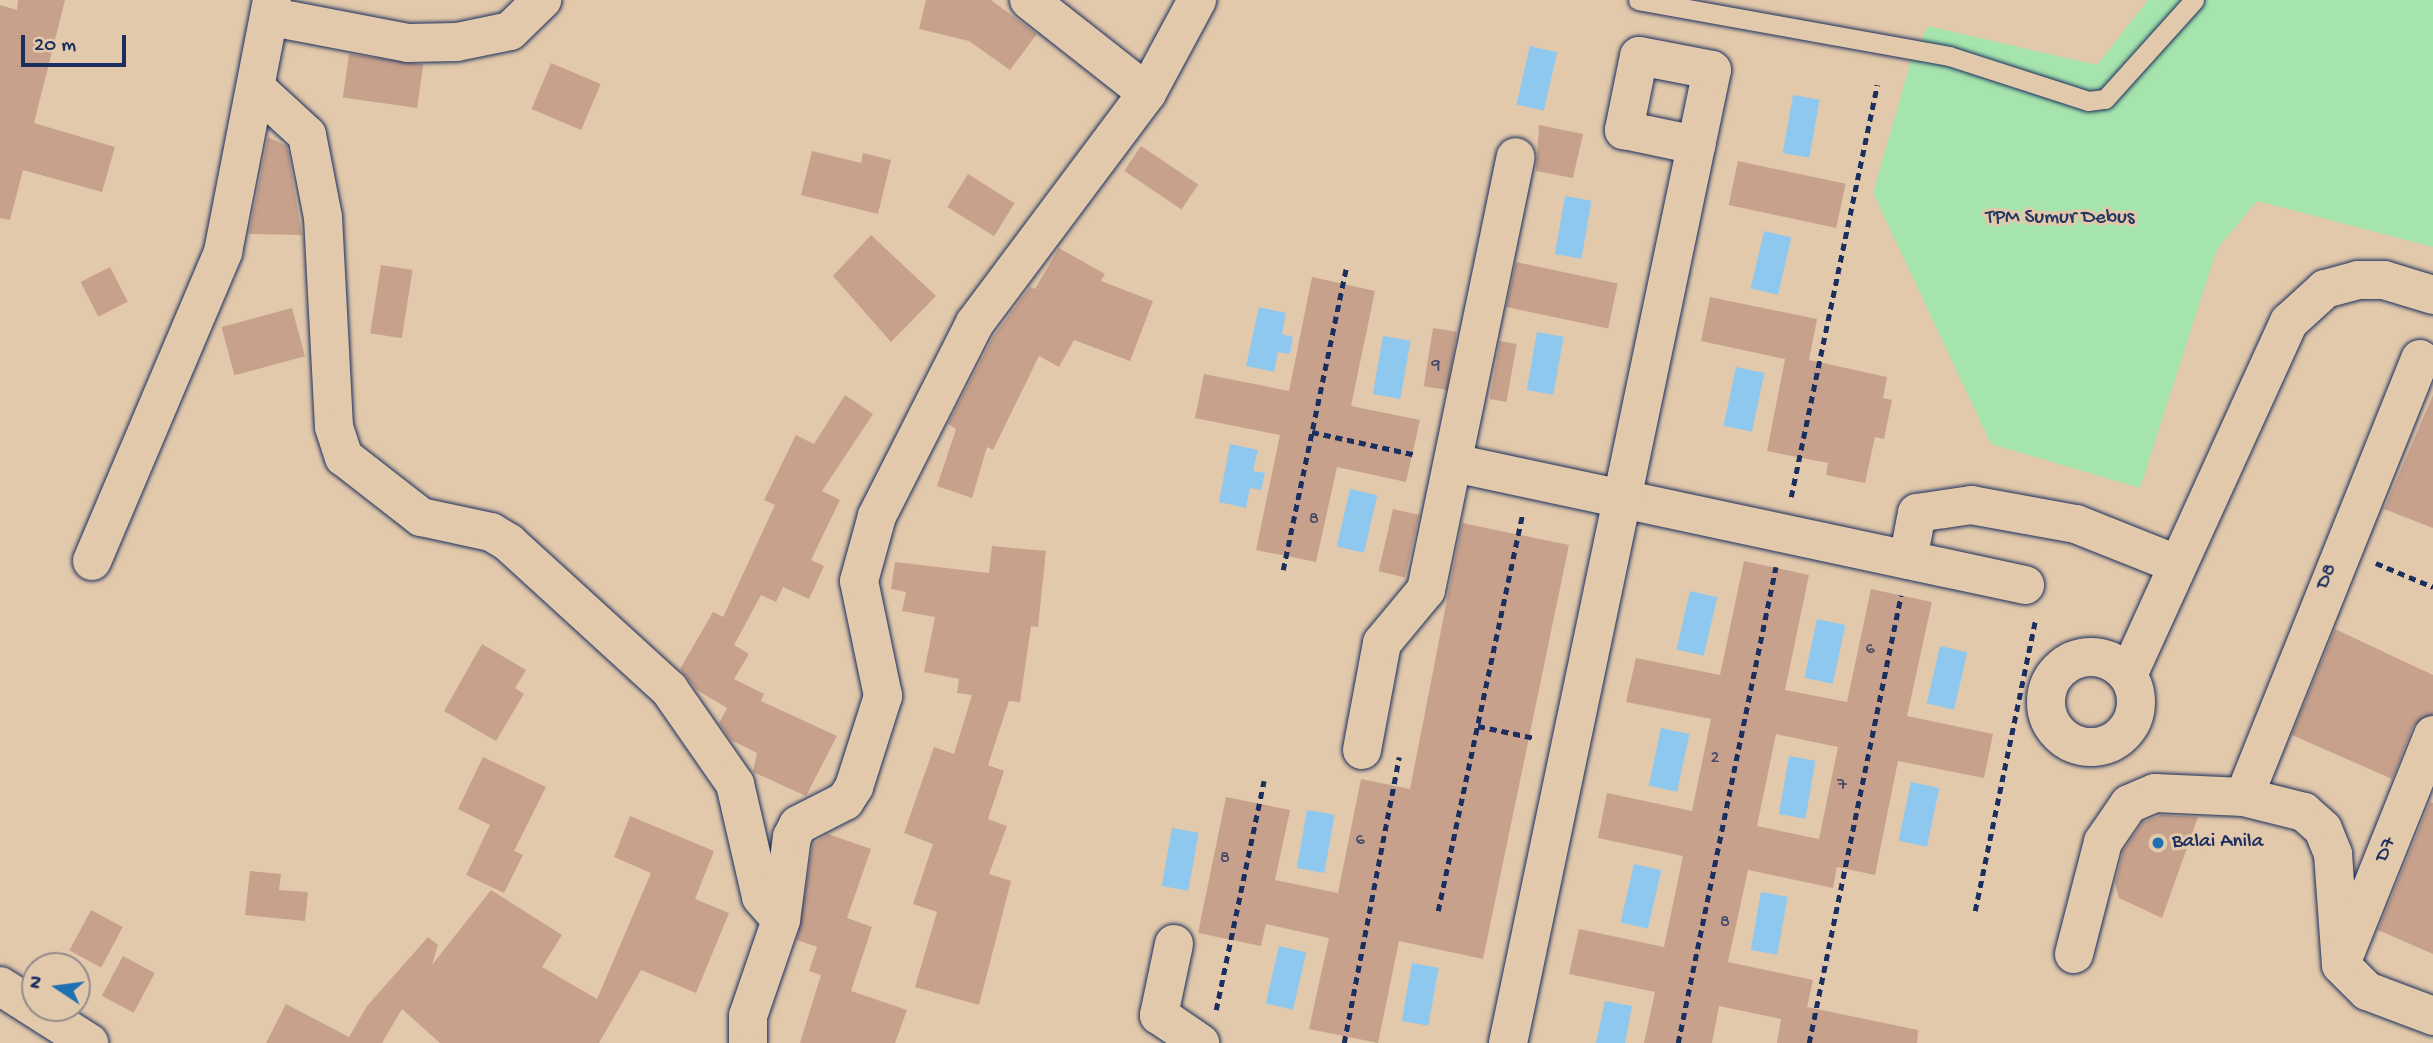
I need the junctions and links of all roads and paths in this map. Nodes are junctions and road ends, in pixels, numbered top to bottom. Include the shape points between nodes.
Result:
1 (542, 0) edge
2 (1029, 0) edge
3 (1197, 0) edge
4 (1638, 0) edge
5 (2194, 0) edge
6 (272, 9) edge
7 (257, 89) junction
8 (1147, 93) junction
9 (1696, 145) dead end
10 (1516, 157) dead end
11 (1346, 268) dead end
12 (2433, 295) edge
13 (2420, 359) dead end
14 (1312, 432) junction
15 (1454, 463) junction
16 (1530, 479) junction
17 (1622, 499) junction
18 (2339, 548) junction
19 (1908, 560) junction
20 (92, 561) dead end
21 (2174, 564) junction
22 (1283, 570) dead end
23 (2025, 585) joint
24 (2433, 587) edge
25 (2128, 675) dead end
26 (1478, 726) junction
27 (2433, 736) edge
28 (1570, 745) junction
29 (1362, 750) dead end
30 (1401, 758) dead end
31 (1264, 781) dead end
32 (2244, 797) junction
33 (1438, 911) dead end
34 (1975, 911) dead end
35 (781, 920) junction
36 (1174, 944) dead end
37 (2074, 954) dead end
38 (2341, 965) junction
39 (0, 986) edge
40 (2433, 1016) edge
41 (1207, 1030) edge
42 (89, 1043) edge
43 (748, 1043) edge
44 (1344, 1043) edge
45 (1508, 1043) edge
46 (1809, 1043) edge

1 - 6 street via 510,31 457,42 408,43
2 - 8 street
3 - 8 street
4 - 5 lane via 1949,56 2088,101 2105,99
6 - 7 street
7 - 20 street via 223,252
7 - 35 street via 307,135 323,217 334,427 344,457 421,517 481,529 509,543 669,689 736,784 761,897
8 - 35 street via 975,323 877,516 859,581 883,696 855,788 845,801 794,831
9 - 17 street
10 - 15 street
11 - 14 path
12 - 21 street via 2384,280 2358,280 2325,289 2289,322
13 - 18 street, D8
14 - 15 path
14 - 22 path
15 - 16 street
15 - 29 street via 1426,590 1382,643
16 - 17 street
16 - 26 path
17 - 19 street
17 - 28 street
18 - 24 path
18 - 32 street, D8
19 - 21 street via 1917,513 1971,505 2076,524
19 - 23 street
19 - 46 path
21 - 25 street
23 - 34 path via 2036,622
26 - 28 path
26 - 33 path
27 - 38 street, D7
28 - 45 street
30 - 44 path
31 - 41 path
32 - 37 street via 2155,793 2129,804 2103,842
32 - 38 street via 2304,812 2323,829 2333,854
35 - 43 street via 747,1016
36 - 41 street via 1158,1015
38 - 40 street via 2367,991
39 - 42 street

